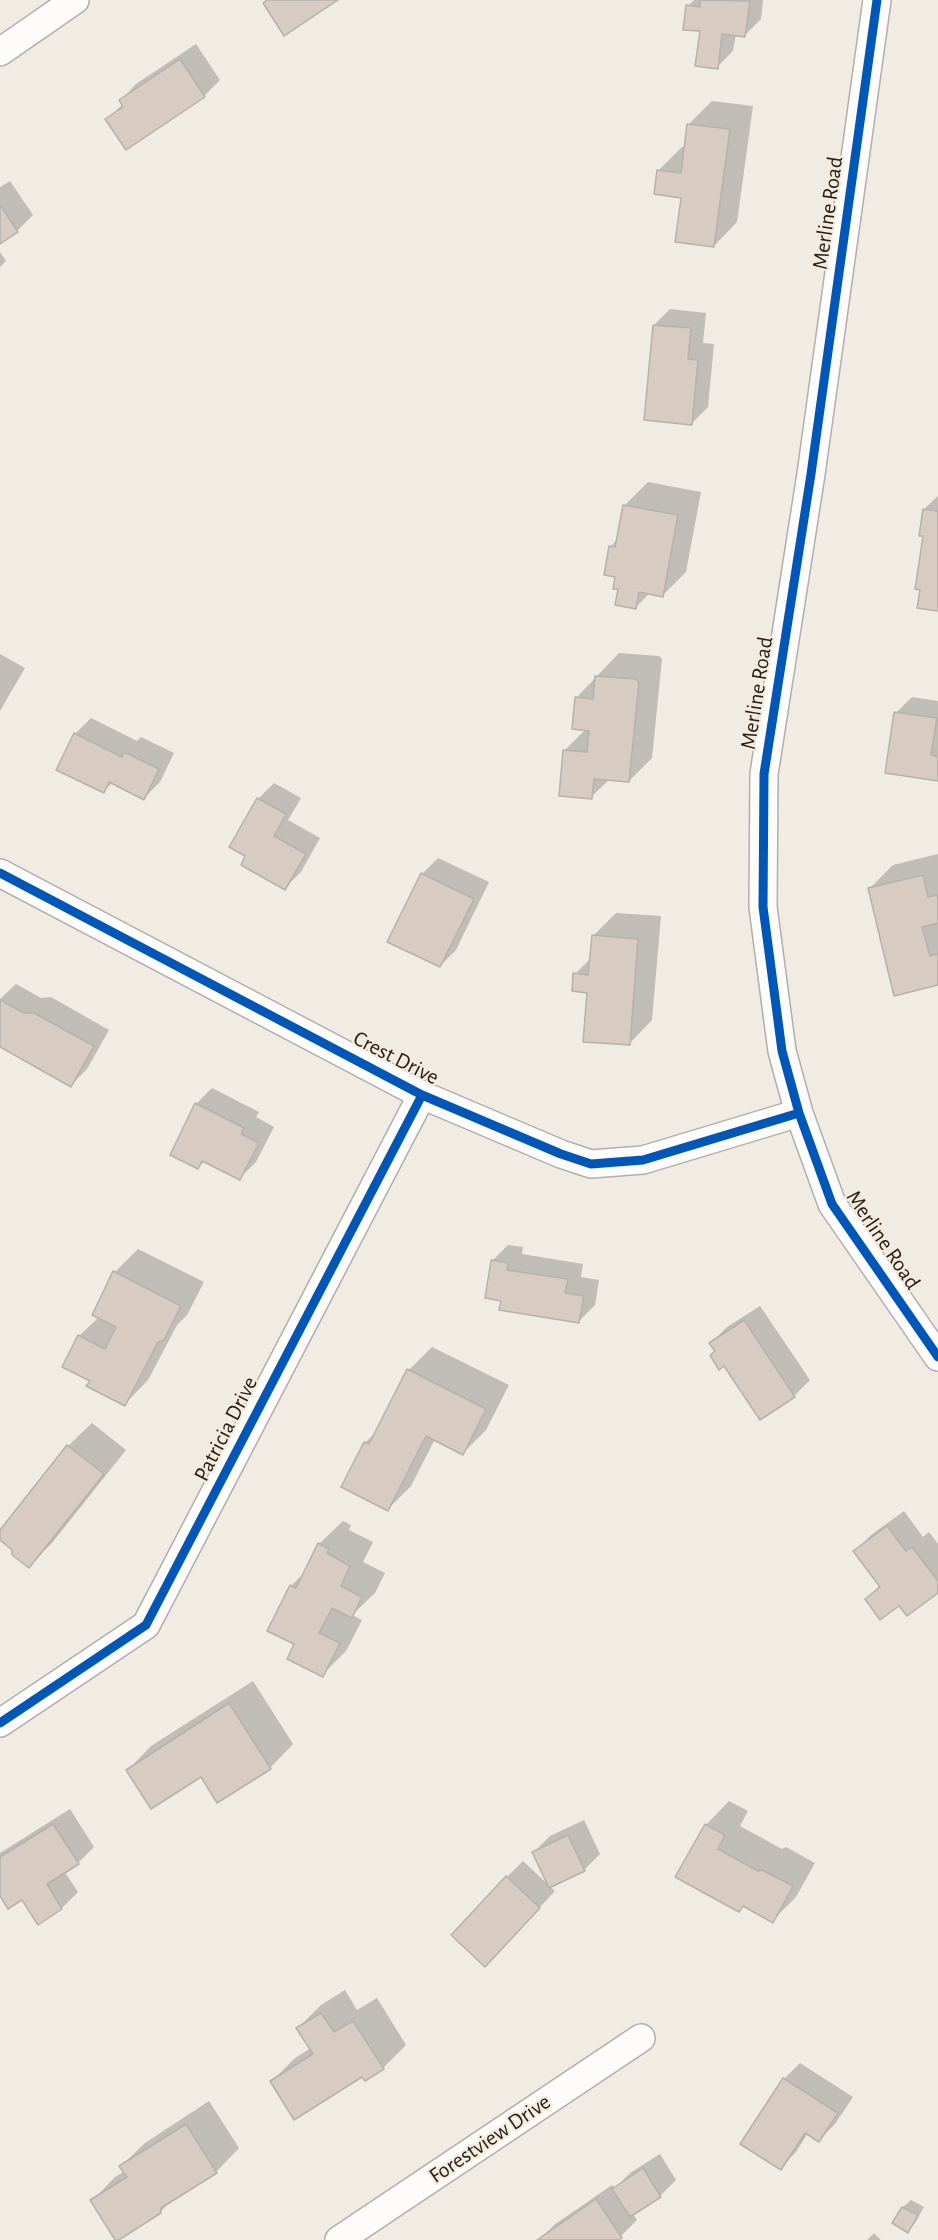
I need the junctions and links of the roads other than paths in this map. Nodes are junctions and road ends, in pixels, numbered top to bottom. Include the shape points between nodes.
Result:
1 (75, 0) edge
2 (877, 0) edge
3 (0, 52) edge
4 (0, 873) edge
5 (422, 1095) junction
6 (800, 1113) junction
7 (938, 1357) edge
8 (0, 1723) edge
9 (641, 2038) dead end
10 (339, 2240) edge

1 - 3 street
2 - 6 street, Merline Road via 811,474 764,774 763,907 782,1051
4 - 5 street, Crest Drive
5 - 6 street, Crest Drive via 591,1164 643,1160
5 - 8 street, Patricia Drive via 147,1625
6 - 7 street, Merline Road via 832,1204
9 - 10 street, Forestview Drive

